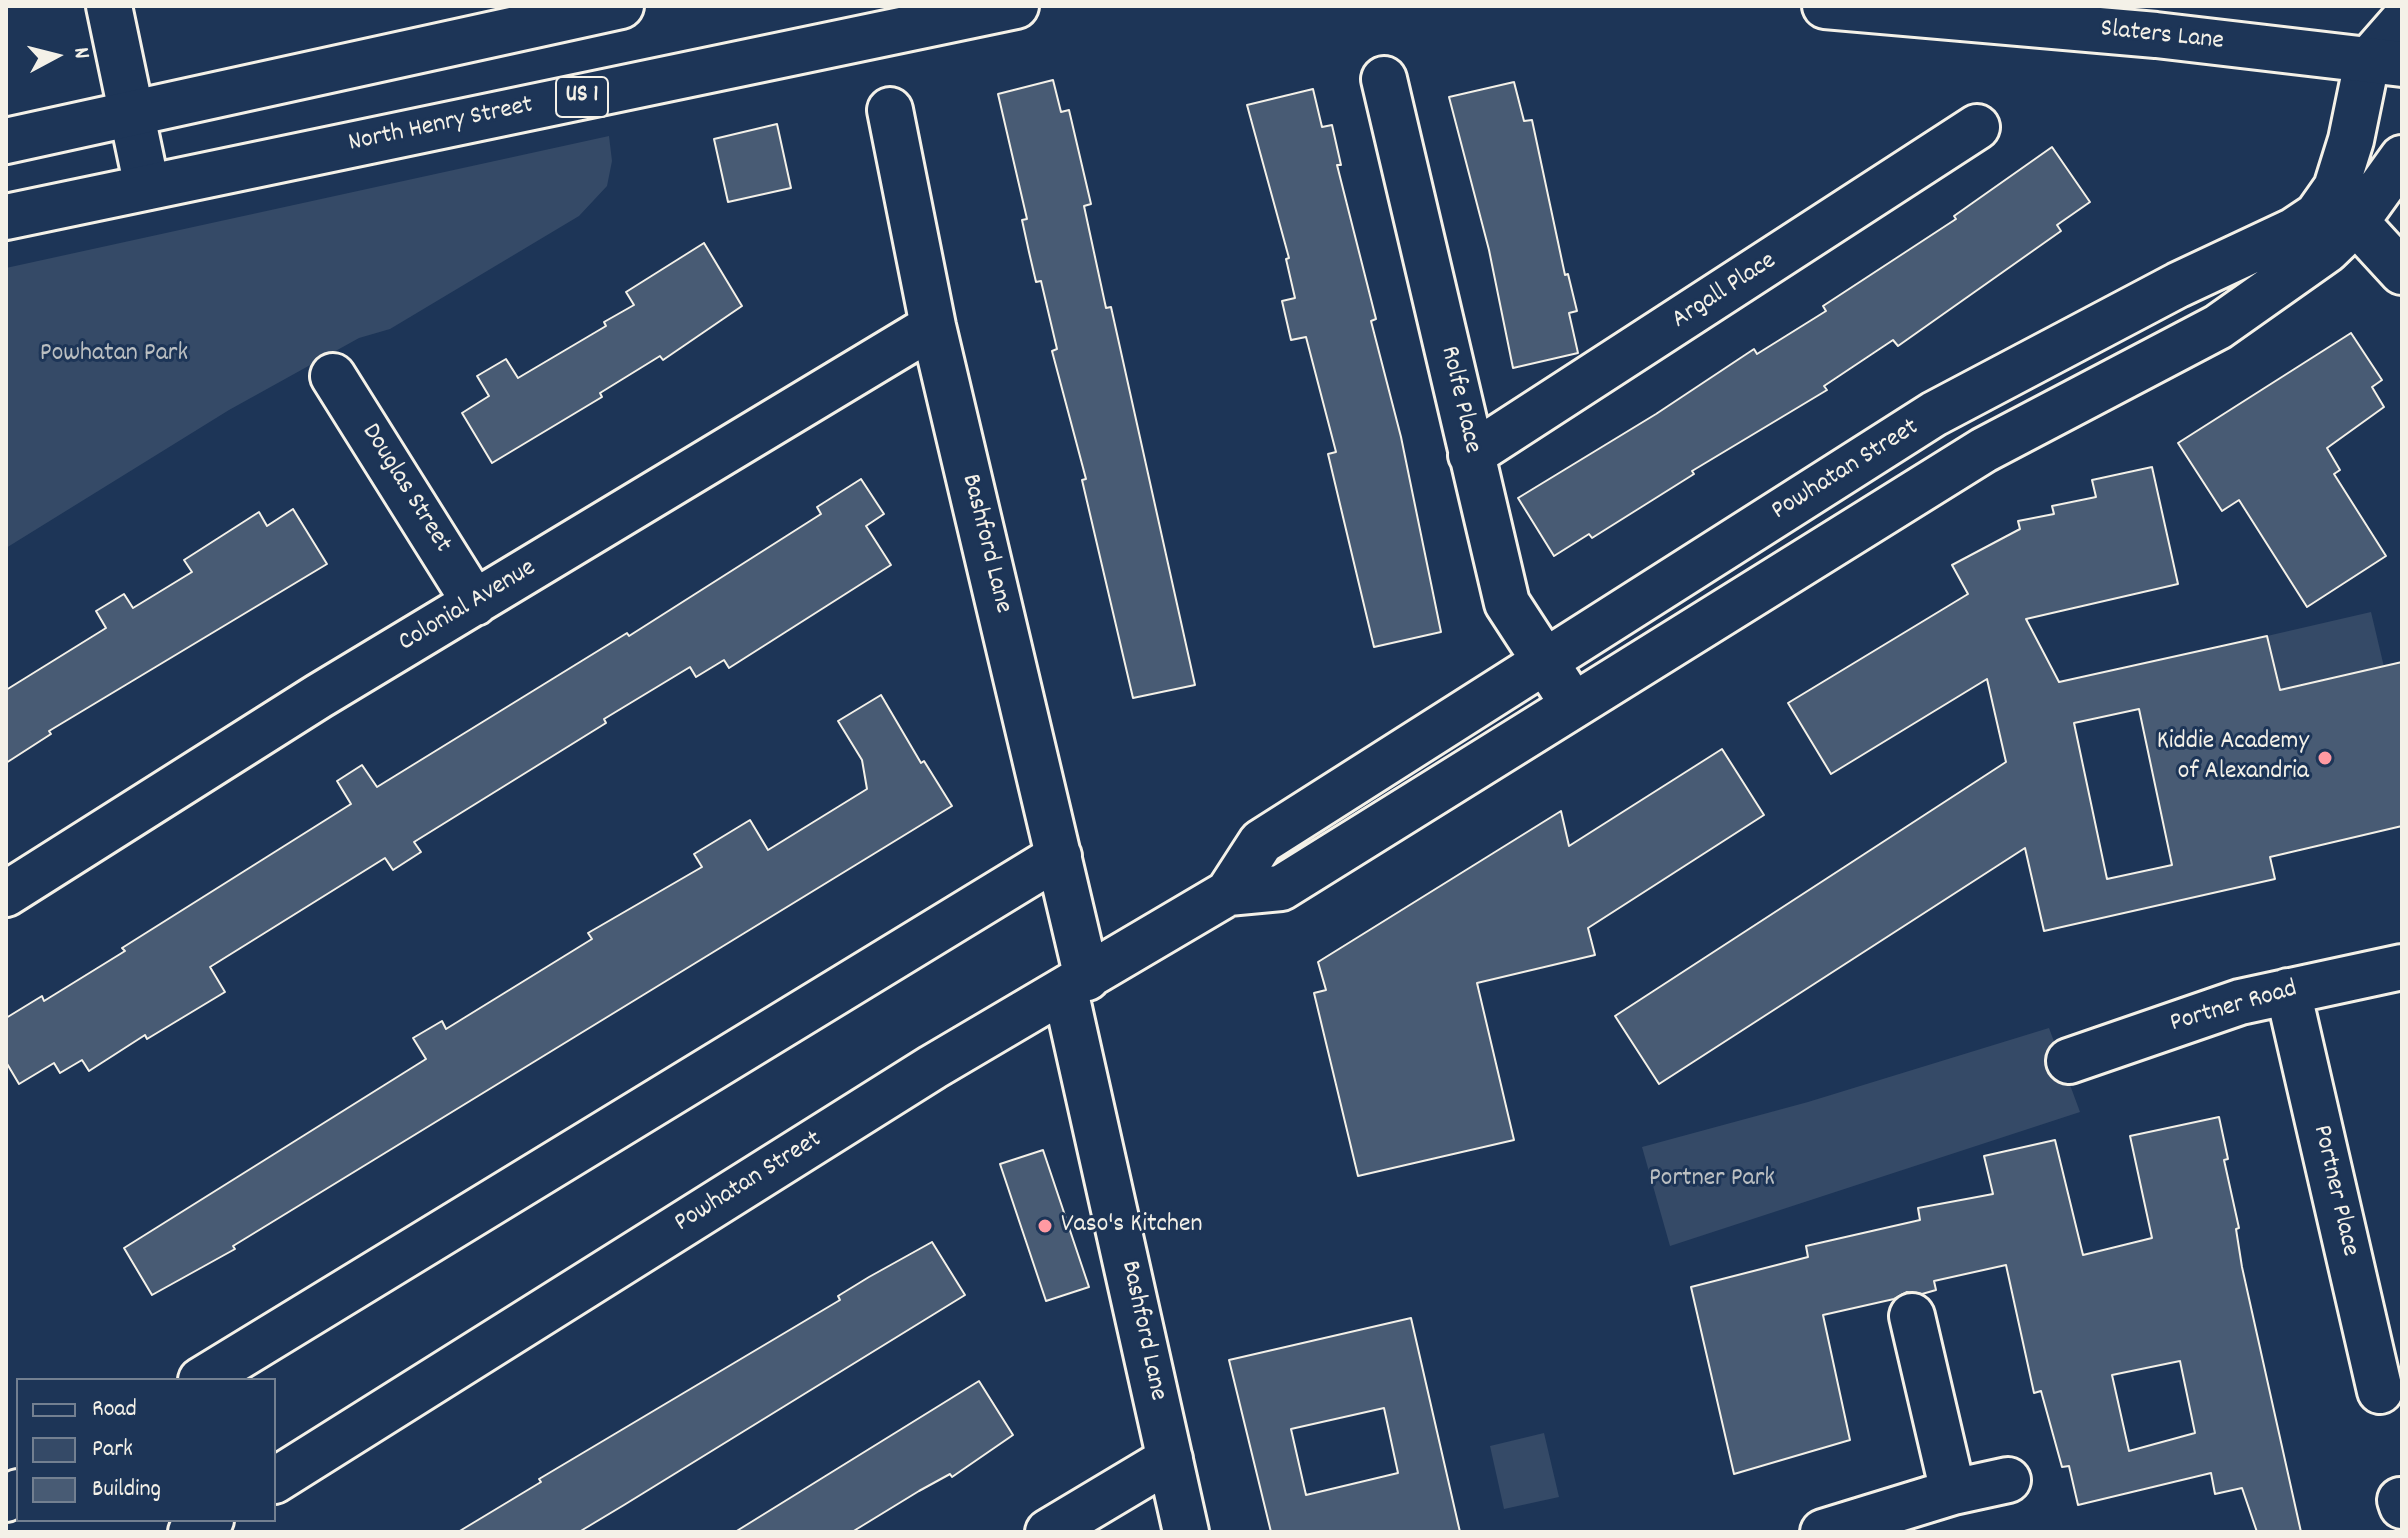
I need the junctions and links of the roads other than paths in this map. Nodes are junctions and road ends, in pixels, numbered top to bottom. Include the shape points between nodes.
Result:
1 (109, 6) edge
2 (621, 6) edge
3 (1016, 6) edge
4 (1825, 6) edge
5 (2402, 22) edge
6 (2384, 63) edge
7 (1384, 79) dead end
8 (890, 110) dead end
9 (132, 114) junction
10 (1977, 127) dead end
11 (6, 141) edge
12 (2402, 158) edge
13 (147, 187) junction
14 (2342, 211) junction
15 (6, 217) edge
16 (2402, 272) edge
17 (933, 326) junction
18 (333, 376) dead end
19 (1471, 455) junction
20 (475, 603) junction
21 (1544, 662) junction
22 (1574, 705) junction
23 (1059, 856) junction
24 (1228, 893) junction
25 (6, 894) edge
26 (2402, 967) edge
27 (1076, 984) junction
28 (2288, 991) junction
29 (2069, 1061) dead end
30 (1912, 1316) dead end
31 (204, 1378) edge
32 (2380, 1391) dead end
33 (1170, 1459) junction
34 (276, 1480) edge
35 (2008, 1480) dead end
36 (1953, 1492) junction
37 (1048, 1532) edge
38 (1186, 1532) edge
39 (1823, 1532) edge

1 - 9 main road
2 - 9 main road
3 - 13 main road, North Henry Street / US 1
4 - 6 main road, Slaters Lane via 2156,35
5 - 6 main road, Powhatan Street
6 - 14 main road, Powhatan Street via 2343,170
7 - 19 main road, Rolfe Place
8 - 17 main road, Bashford Lane
9 - 11 main road
9 - 13 main road
10 - 19 main road, Argall Place
12 - 14 main road, Powhatan Street
13 - 15 main road, North Henry Street / US 1
14 - 16 main road
14 - 21 main road, Powhatan Street via 2317,215 1934,414
14 - 22 main road, Powhatan Street via 2296,274 2218,327 1984,450
17 - 20 main road, Colonial Avenue
17 - 23 main road, Bashford Lane
18 - 20 main road, Douglas Street
19 - 21 main road, Rolfe Place via 1507,603
20 - 25 main road, Colonial Avenue
21 - 22 main road, Rolfe Place
21 - 24 main road, Powhatan Street via 1261,842
22 - 24 main road, Powhatan Street via 1281,888
23 - 27 main road, Bashford Lane
23 - 31 main road
24 - 27 main road, Powhatan Street
26 - 28 main road, Portner Road
27 - 33 main road, Bashford Lane
27 - 34 main road, Powhatan Street via 933,1067
28 - 29 main road, Portner Road via 2240,1002
28 - 32 main road, Portner Place
30 - 36 main road
33 - 37 main road
33 - 38 main road, Bashford Lane
35 - 36 main road
36 - 39 main road

